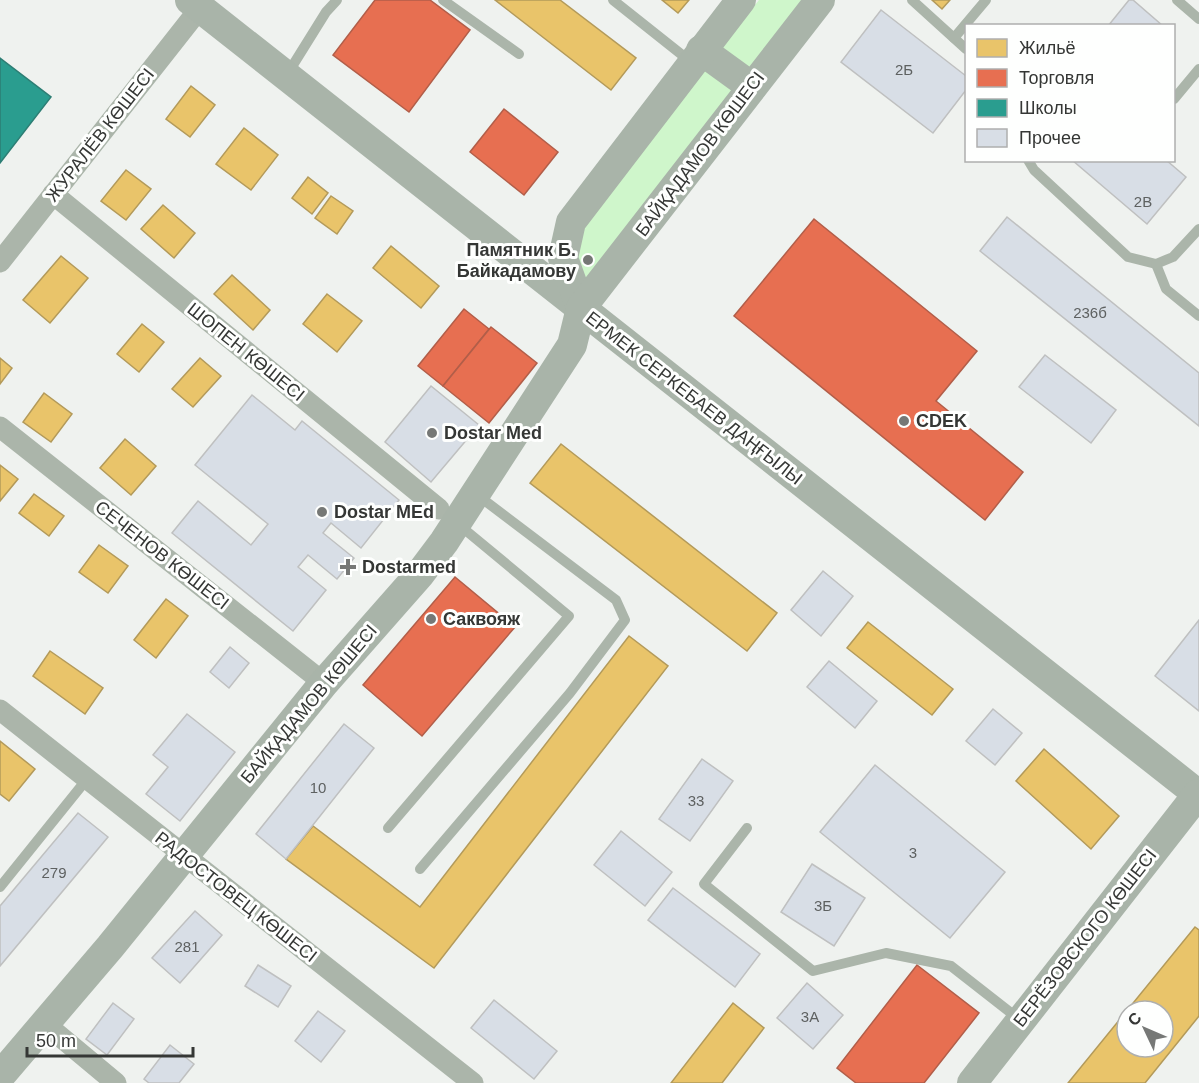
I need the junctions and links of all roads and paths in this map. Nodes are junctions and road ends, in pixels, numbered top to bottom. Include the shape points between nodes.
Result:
1 (337, 0) edge
2 (443, 0) edge
3 (613, 0) edge
4 (741, 0) edge
5 (820, 0) edge
6 (912, 0) edge
7 (986, 0) edge
8 (1177, 0) edge
9 (195, 4) edge
10 (1199, 19) edge
11 (966, 24) edge
12 (965, 25) edge
13 (954, 38) junction
14 (965, 48) edge
15 (519, 54) dead end
16 (696, 56) junction
17 (1199, 69) edge
18 (286, 76) junction
19 (752, 87) junction
20 (1175, 97) edge
21 (1029, 162) edge
22 (53, 194) junction
23 (1199, 229) edge
24 (0, 262) edge
25 (1156, 264) junction
26 (581, 308) junction
27 (1199, 316) edge
28 (0, 427) edge
29 (476, 494) junction
30 (448, 516) junction
31 (324, 683) junction
32 (0, 711) edge
33 (87, 779) junction
34 (1199, 794) edge
35 (388, 828) dead end
36 (747, 828) dead end
37 (184, 856) junction
38 (420, 869) dead end
39 (0, 886) edge
40 (1020, 1020) junction
41 (44, 1023) junction
42 (0, 1076) edge
43 (116, 1083) edge
44 (473, 1083) edge
45 (972, 1083) edge

1 - 18 lane
2 - 15 lane
3 - 16 lane
4 - 16 street
5 - 19 street, БАЙҚАДАМОВ КӨШЕСІ
6 - 13 lane
7 - 11 lane
8 - 10 lane
9 - 18 street, ЕРМЕК СЕРКЕБАЕВ ДАҢҒЫЛЫ
9 - 22 street, ЖУРАЛЁВ КӨШЕСІ
12 - 13 lane
13 - 14 lane
16 - 19 street
16 - 26 street via 571,222 563,258
17 - 20 lane
18 - 26 street, ЕРМЕК СЕРКЕБАЕВ ДАҢҒЫЛЫ
19 - 26 street, БАЙҚАДАМОВ КӨШЕСІ
21 - 25 lane via 1128,258
22 - 24 street, ЖУРАЛЁВ КӨШЕСІ
22 - 30 street, ШОПЕН КӨШЕСІ
23 - 25 lane via 1173,257
25 - 27 lane via 1166,289
26 - 29 street, БАЙҚАДАМОВ КӨШЕСІ via 572,345
26 - 34 street, ЕРМЕК СЕРКЕБАЕВ ДАҢҒЫЛЫ
28 - 31 street, СЕЧЕНОВ КӨШЕСІ
29 - 30 street, БАЙҚАДАМОВ КӨШЕСІ
29 - 38 lane via 616,600 625,620 570,693
30 - 31 street, БАЙҚАДАМОВ КӨШЕСІ via 420,574
30 - 35 lane via 570,616
31 - 37 street, БАЙҚАДАМОВ КӨШЕСІ
32 - 33 street, РАДОСТОВЕЦ КӨШЕСІ
33 - 37 street, РАДОСТОВЕЦ КӨШЕСІ
33 - 39 lane
34 - 40 street, БЕРЁЗОВСКОГО КӨШЕСІ
36 - 40 lane via 704,884 813,971 886,952 951,966
37 - 41 street, БАЙҚАДАМОВ КӨШЕСІ
37 - 44 street, РАДОСТОВЕЦ КӨШЕСІ
40 - 45 street, БЕРЁЗОВСКОГО КӨШЕСІ
41 - 42 street, БАЙҚАДАМОВ КӨШЕСІ
41 - 43 street

